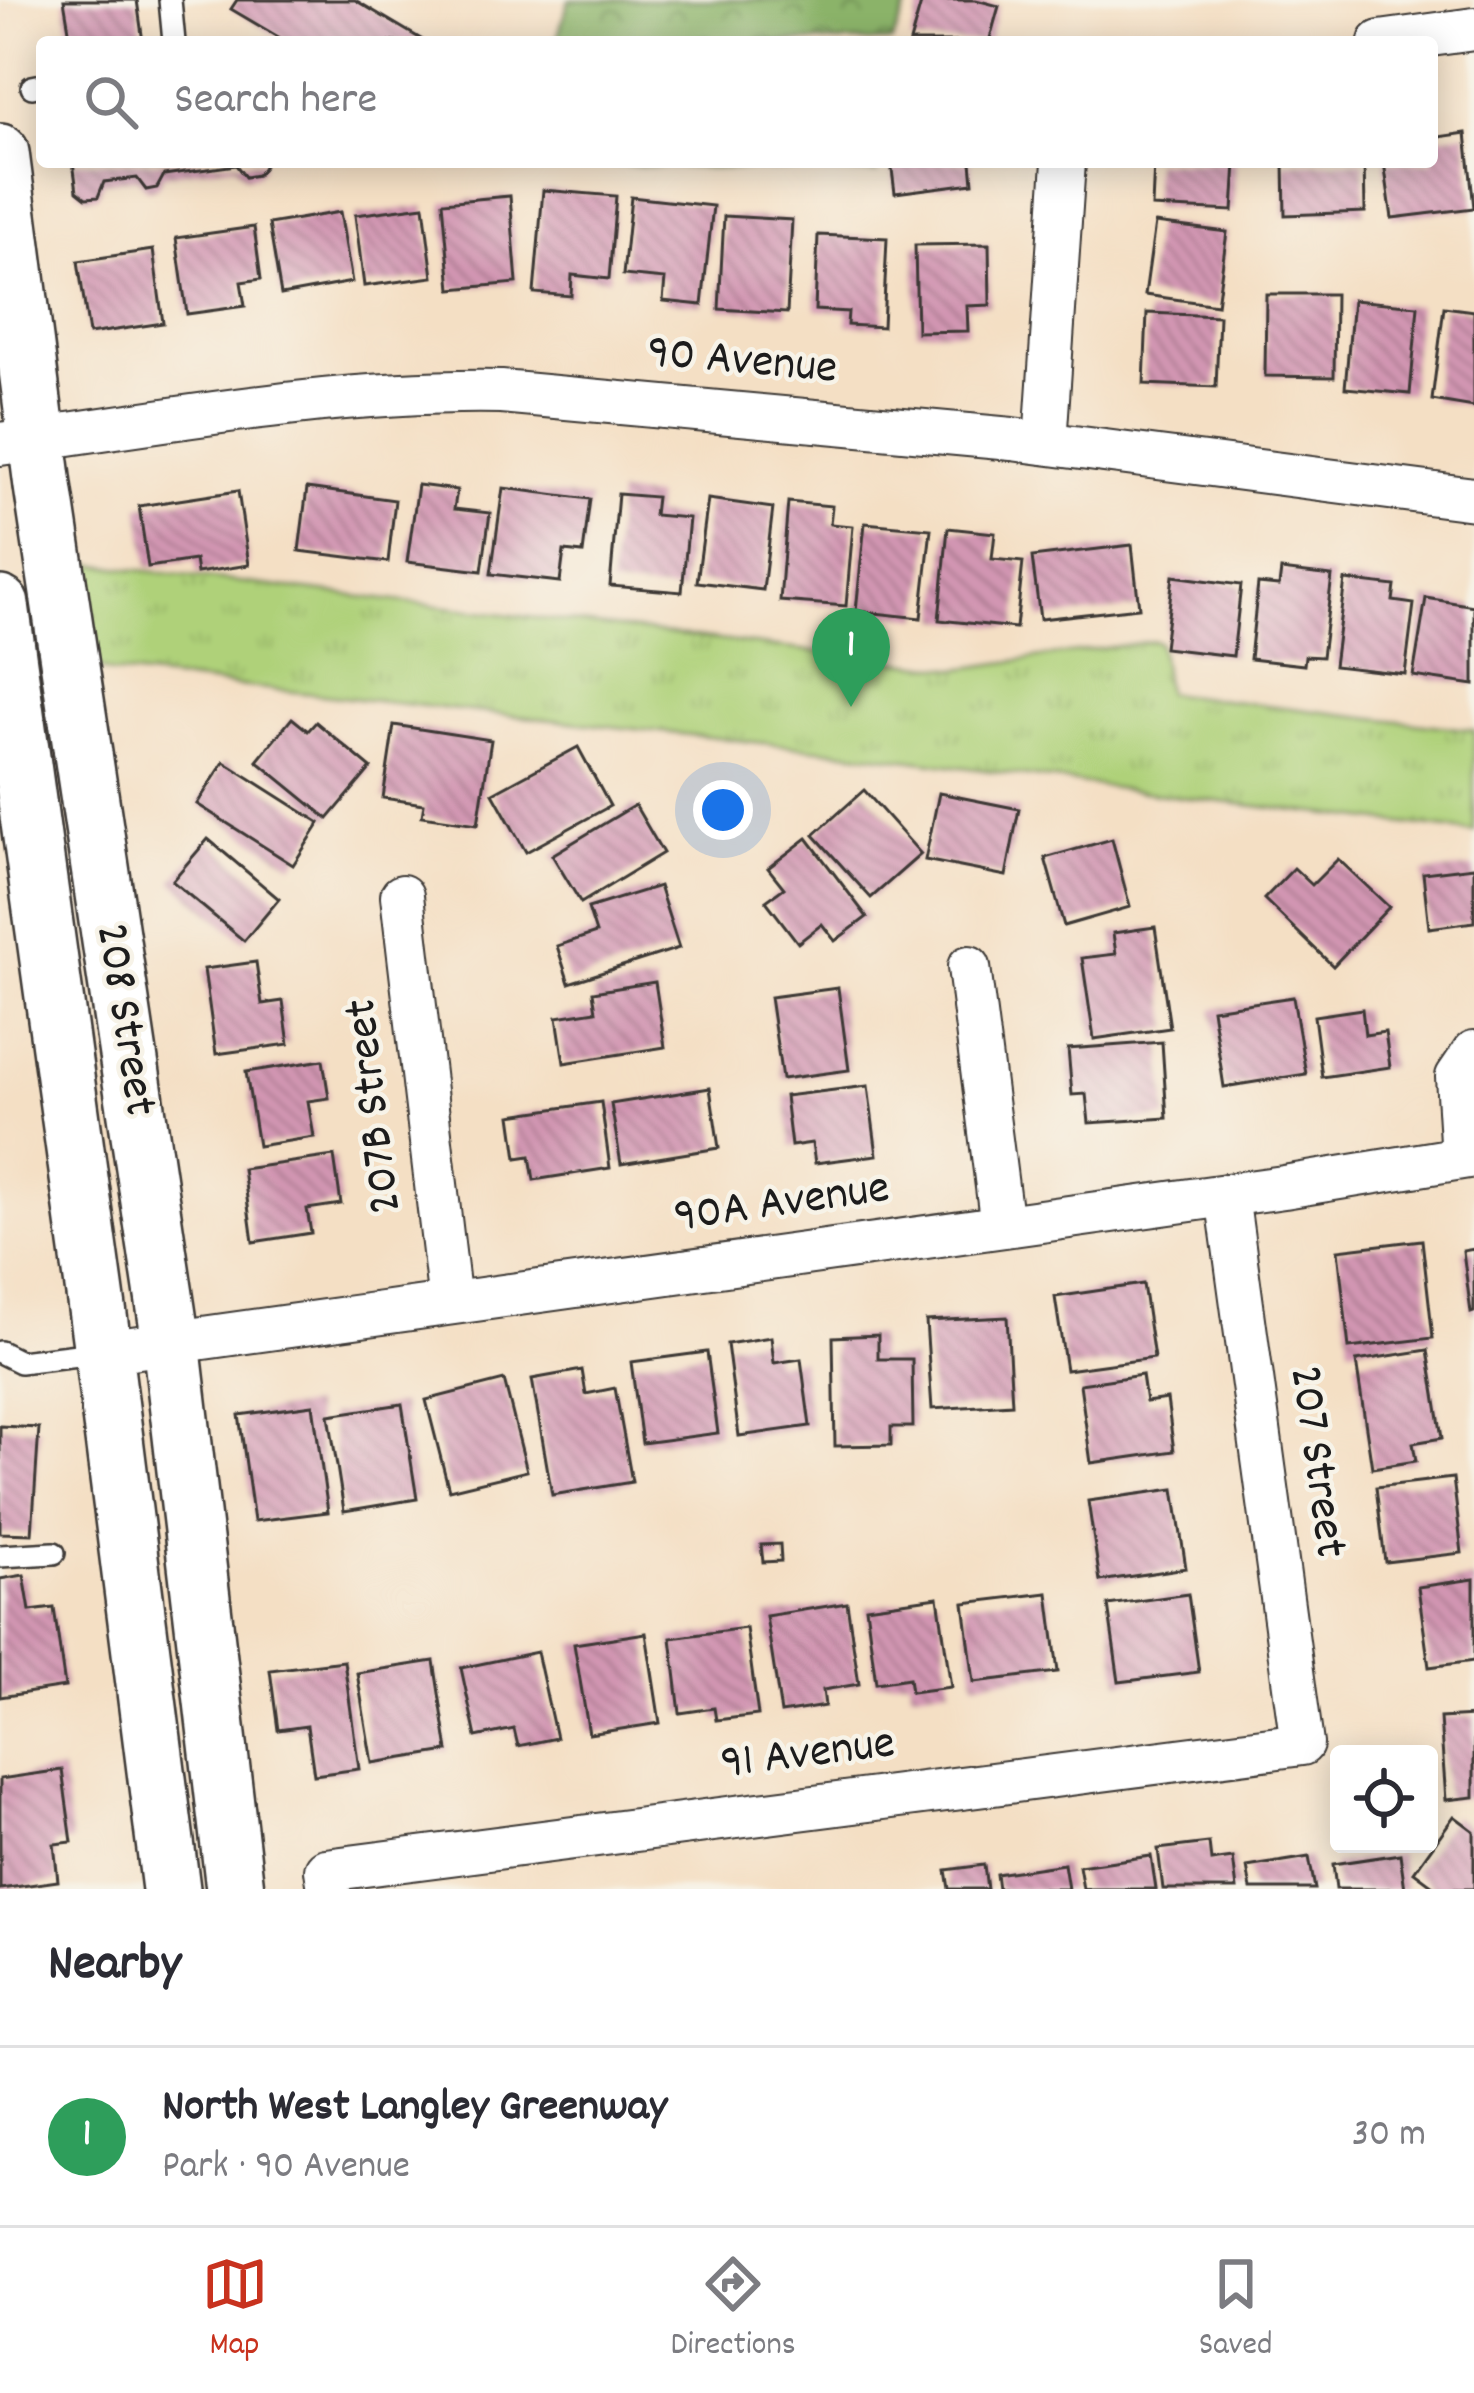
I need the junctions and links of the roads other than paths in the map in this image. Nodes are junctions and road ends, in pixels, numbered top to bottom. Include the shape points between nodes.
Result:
1 (170, 0) edge
2 (1474, 29) edge
3 (173, 36) edge
4 (1423, 36) edge
5 (0, 153) edge
6 (1064, 168) edge
7 (19, 441) edge
8 (1045, 443) junction
9 (1474, 499) edge
10 (0, 604) edge
11 (402, 896) dead end
12 (969, 967) dead end
13 (1474, 1052) edge
14 (1468, 1156) edge
15 (1227, 1195) junction
16 (1002, 1226) junction
17 (450, 1303) junction
18 (171, 1342) junction
19 (0, 1352) edge
20 (103, 1352) junction
21 (54, 1553) dead end
22 (0, 1556) edge
23 (1302, 1744) joint
24 (328, 1880) edge
25 (171, 1889) edge
26 (235, 1889) edge

1 - 3 lane
2 - 4 street
5 - 7 main road, 208 Street
6 - 8 street
7 - 8 street, 90 Avenue via 439,391
7 - 18 main road, 208 Street
8 - 9 street, 90 Avenue
10 - 20 main road, 208 Street
11 - 17 street, 207B Street
12 - 16 street
13 - 14 street via 1457,1077
14 - 15 street, 90A Avenue
15 - 16 street, 90A Avenue
15 - 23 street, 207 Street
16 - 17 street, 90A Avenue
17 - 18 street, 90A Avenue
18 - 20 street, 90A Avenue
18 - 26 main road, 208 Street
19 - 20 lane via 20,1362
20 - 25 main road, 208 Street
21 - 22 lane
23 - 24 street, 91 Avenue

